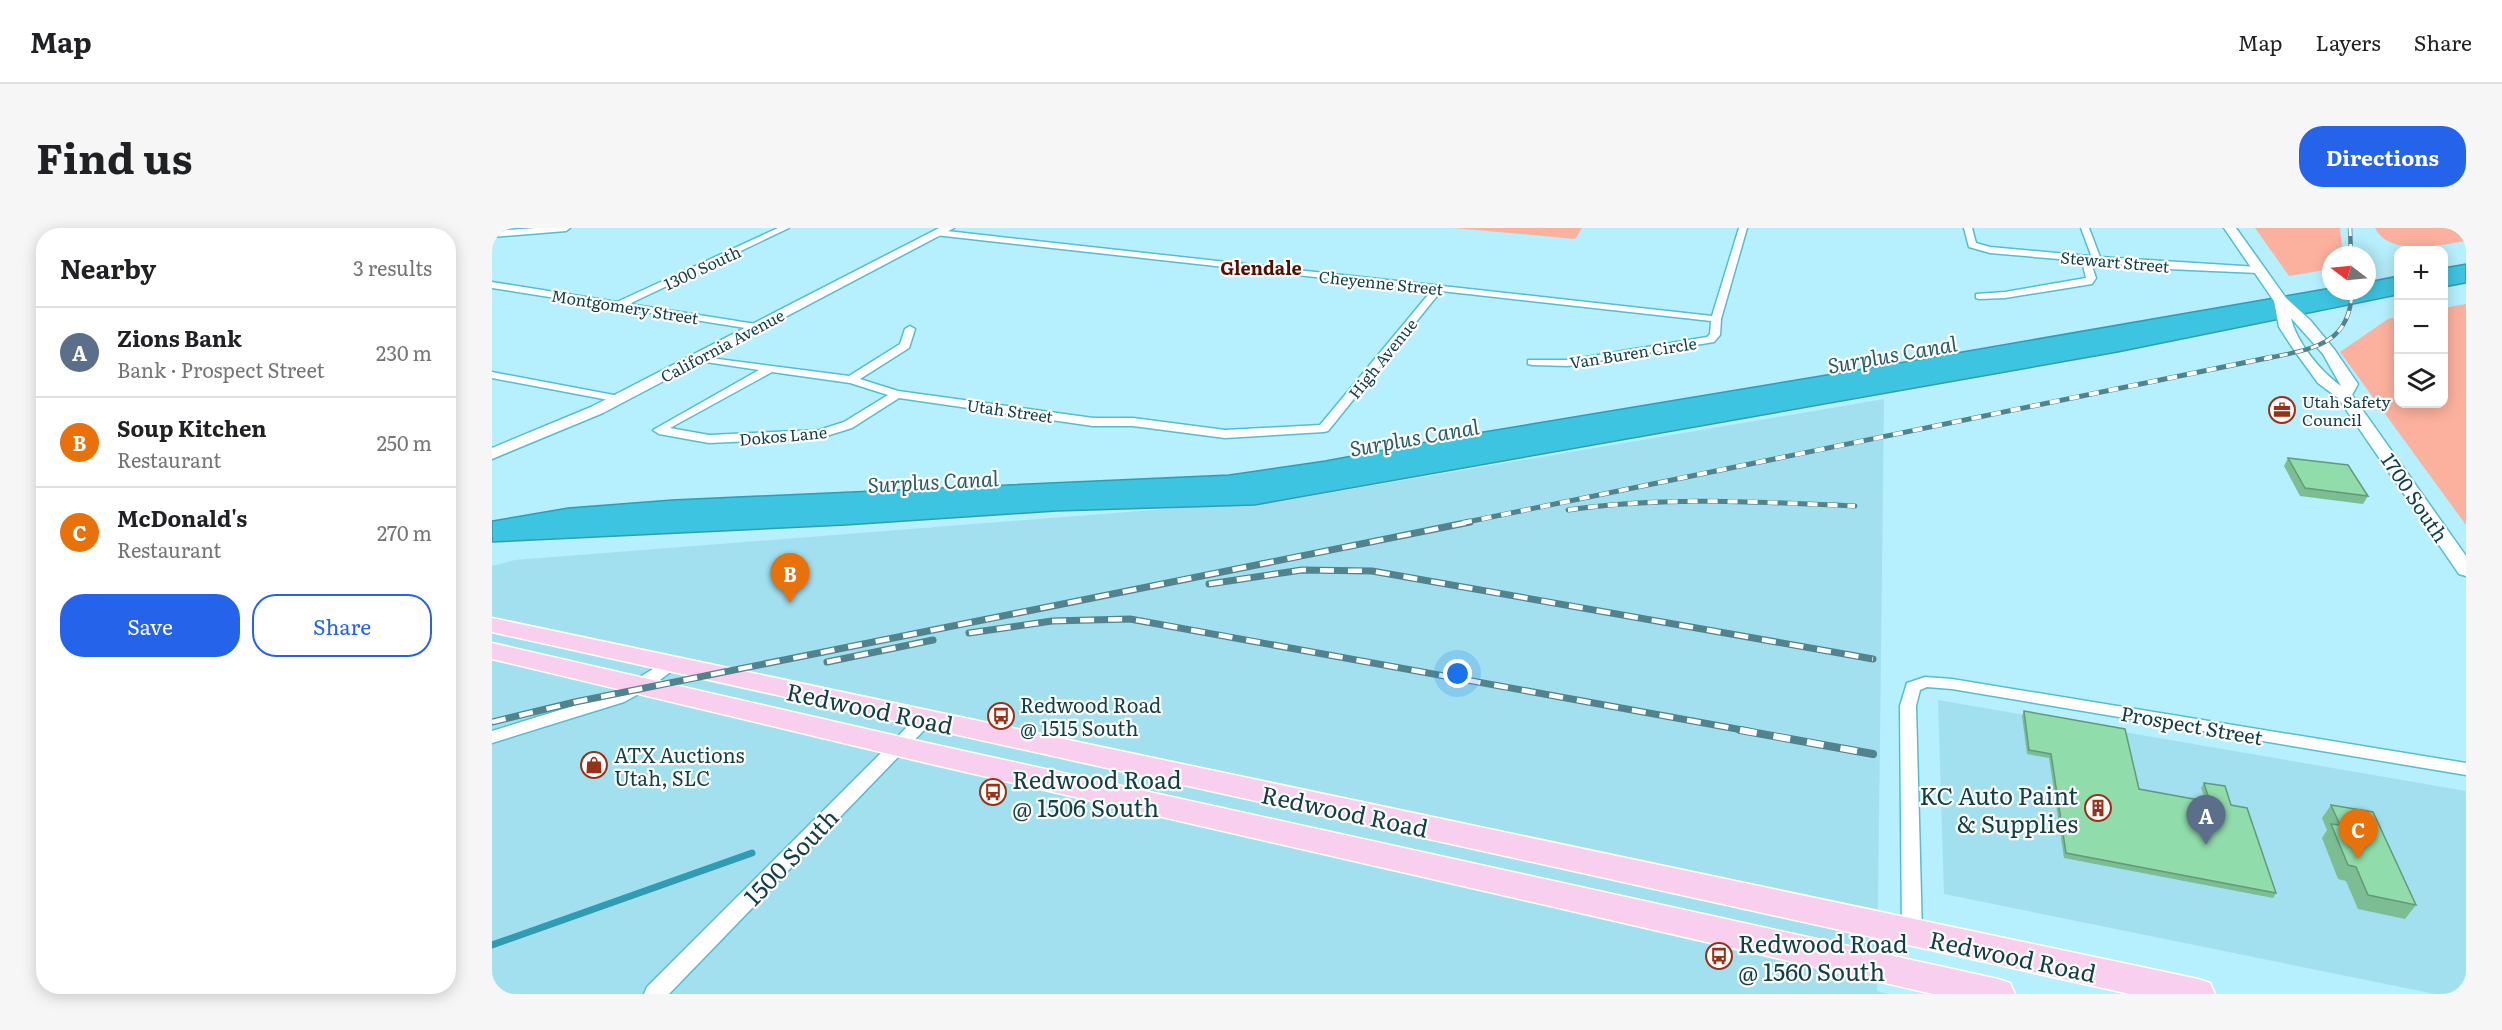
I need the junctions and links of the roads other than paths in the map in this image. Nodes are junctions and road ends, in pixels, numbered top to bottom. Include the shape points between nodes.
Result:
1 (566, 228) edge
2 (785, 228) edge
3 (1743, 228) edge
4 (1968, 228) edge
5 (2085, 228) edge
6 (2230, 228) edge
7 (943, 231) edge
8 (492, 234) edge
9 (2091, 259) junction
10 (2258, 270) junction
11 (492, 285) edge
12 (1439, 288) junction
13 (1979, 296) dead end
14 (2277, 296) junction
15 (618, 305) junction
16 (1716, 319) junction
17 (758, 327) junction
18 (910, 329) dead end
19 (699, 358) junction
20 (1532, 362) dead end
21 (769, 369) junction
22 (495, 378) edge
23 (851, 380) junction
24 (897, 394) junction
25 (2344, 395) junction
26 (619, 399) junction
27 (1324, 428) joint
28 (492, 454) edge
29 (2466, 570) edge
30 (492, 625) edge
31 (492, 651) edge
32 (671, 663) junction
33 (642, 685) junction
34 (925, 719) junction
35 (492, 737) edge
36 (898, 746) junction
37 (2466, 769) edge
38 (1912, 933) junction
39 (654, 994) edge
40 (1998, 994) edge
41 (2198, 994) edge

1 - 8 street
2 - 15 street, 1300 South
3 - 16 street
4 - 9 street, Stewart Street via 1972,245 1990,250
5 - 9 street via 2096,256
6 - 10 street, 1700 South
7 - 12 street, Cheyenne Street
7 - 17 street, California Avenue
9 - 10 street, Stewart Street
9 - 13 street via 2086,262 2089,282 2005,296
10 - 14 street, 1700 South
11 - 15 street, Montgomery Street
12 - 16 street, Cheyenne Street
12 - 27 street, High Avenue
14 - 25 street, 1700 South via 2286,327 2322,380
14 - 25 street, 1700 South via 2329,352 2350,384
15 - 17 street, Montgomery Street
16 - 20 street, Van Buren Circle via 1715,335 1698,343 1568,363
17 - 19 street, California Avenue
18 - 23 street via 905,346
19 - 21 street, Utah Street
19 - 26 street, California Avenue
21 - 23 street, Utah Street
21 - 24 street, Dokos Lane via 659,430 709,439 820,434 848,425
22 - 26 street
23 - 24 street, Utah Street
24 - 27 street, Utah Street via 1086,421 1133,422 1225,434
25 - 29 street, 1700 South
26 - 28 street, California Avenue
30 - 32 main road, Redwood Road
31 - 33 main road, Redwood Road
32 - 33 street
32 - 34 main road, Redwood Road
33 - 35 street via 595,707
33 - 36 main road, Redwood Road
34 - 36 street, 1500 South
34 - 38 main road, Redwood Road
36 - 39 street, 1500 South
36 - 40 main road, Redwood Road
37 - 38 street, Prospect Street via 1952,684 1918,684 1910,692 1908,706
38 - 41 main road, Redwood Road

